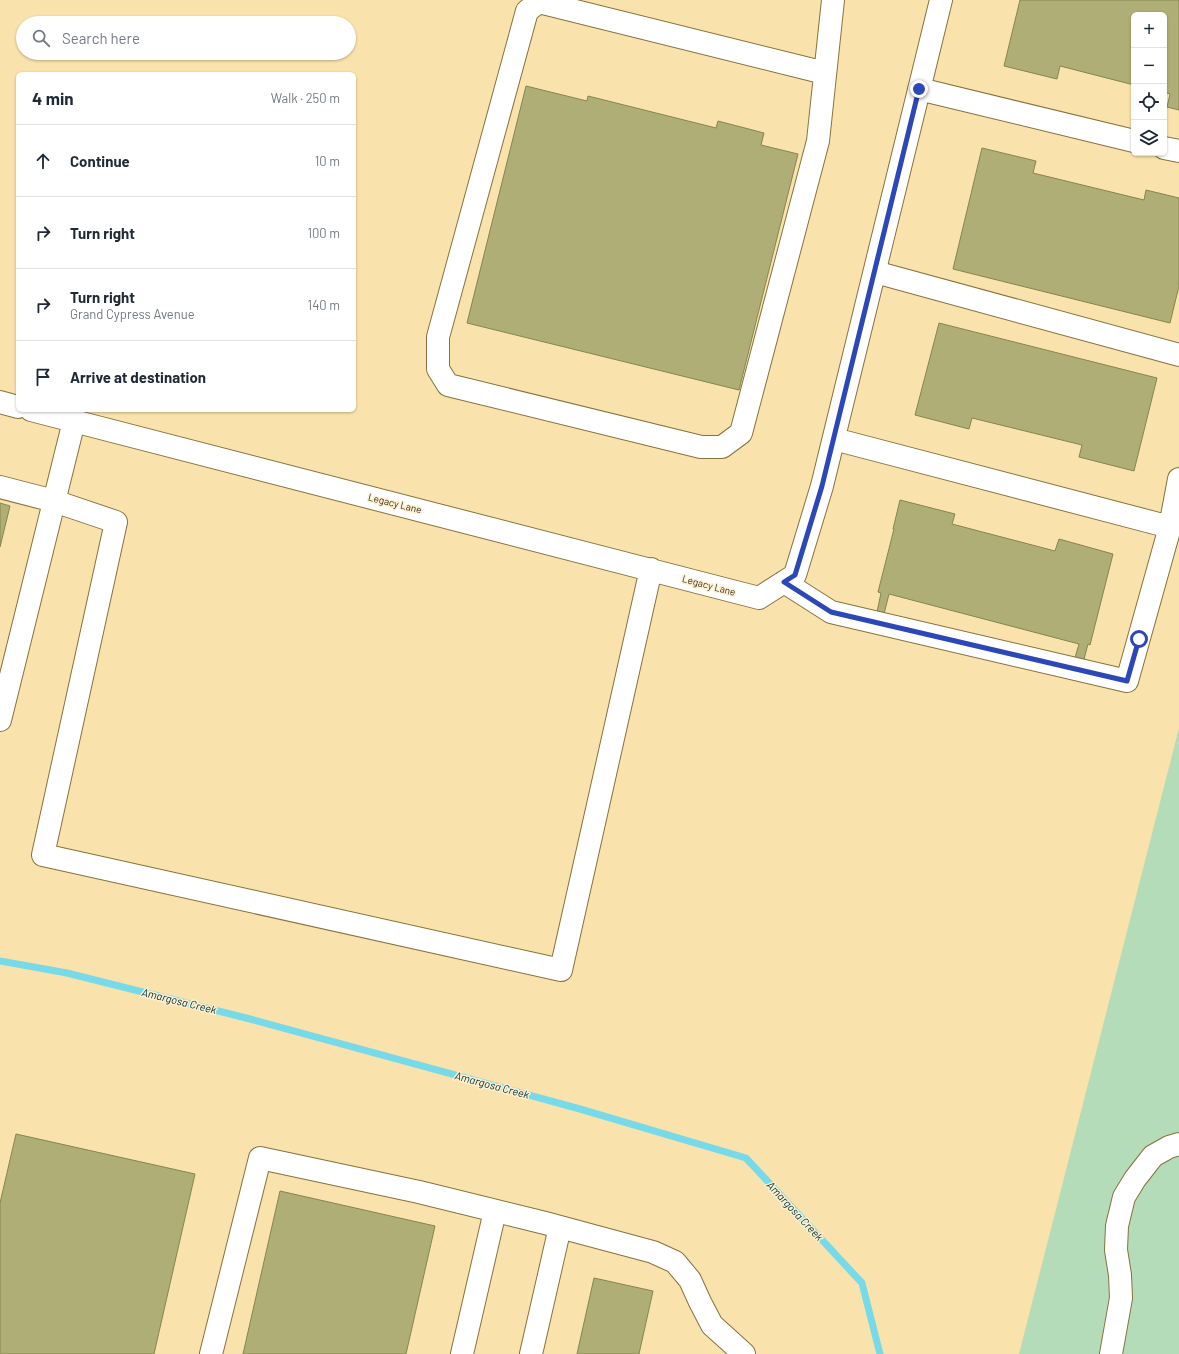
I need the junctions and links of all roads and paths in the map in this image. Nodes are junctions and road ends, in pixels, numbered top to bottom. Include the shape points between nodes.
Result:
1 (833, 0) edge
2 (941, 0) edge
3 (825, 73) junction
4 (919, 89) junction
5 (1131, 139) edge
6 (1167, 149) edge
7 (1179, 151) edge
8 (874, 272) junction
9 (1179, 354) edge
10 (0, 402) edge
11 (16, 406) edge
12 (39, 412) edge
13 (74, 421) junction
14 (834, 439) junction
15 (1179, 479) edge
16 (0, 487) edge
17 (54, 501) junction
18 (1170, 527) junction
19 (651, 570) junction
20 (784, 582) junction
21 (0, 720) edge
22 (1179, 1144) edge
23 (495, 1211) junction
24 (560, 1227) junction
25 (211, 1354) edge
26 (462, 1354) edge
27 (530, 1354) edge
28 (744, 1354) edge
29 (1111, 1354) edge

1 - 3 street
2 - 4 street
3 - 3 street via 818,141 741,433 722,447 701,447 448,385 438,369 438,336 527,11 539,2
4 - 5 street
4 - 8 street
6 - 7 street
8 - 9 street
8 - 14 street
10 - 11 street
12 - 13 street, Legacy Lane
13 - 17 street
13 - 19 street, Legacy Lane
14 - 18 street
14 - 20 street via 795,575
15 - 18 street
16 - 17 street
17 - 19 street via 116,522 43,855 561,970
17 - 21 street
18 - 20 street via 1127,681 831,612
19 - 20 street, Legacy Lane via 759,598
22 - 29 street via 1153,1156 1124,1197 1117,1226 1116,1250 1121,1298
23 - 24 street
23 - 25 street via 260,1158
23 - 26 street
24 - 27 street
24 - 28 street via 652,1252 675,1262 690,1280 712,1325

